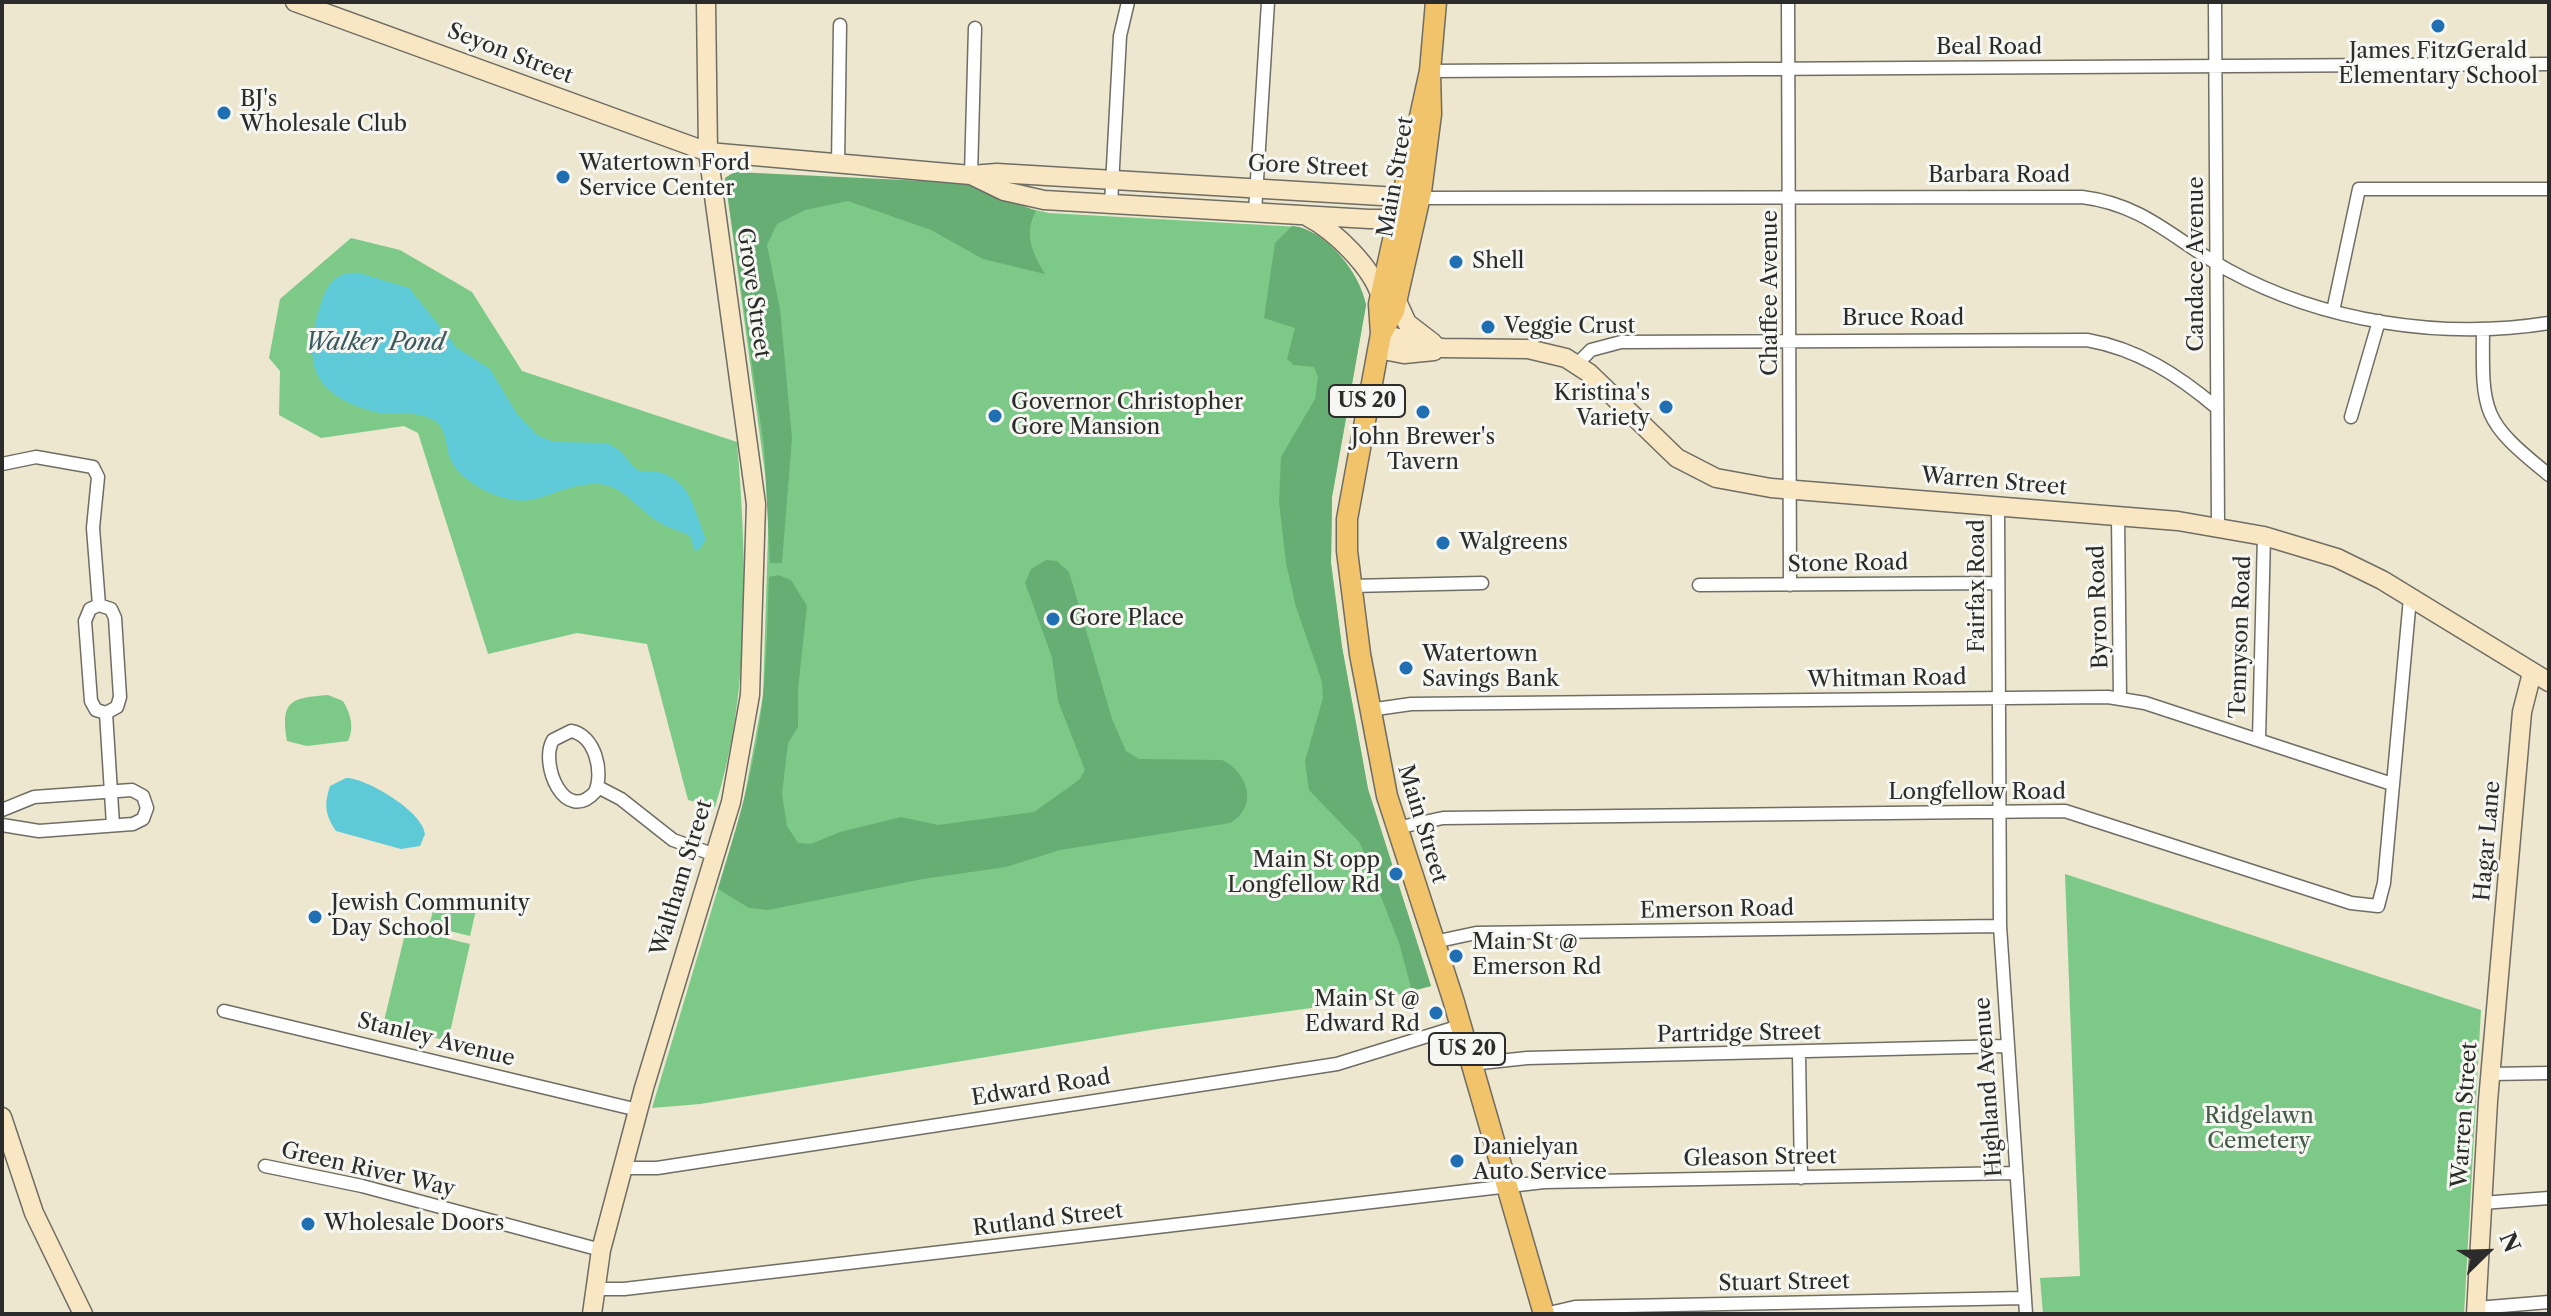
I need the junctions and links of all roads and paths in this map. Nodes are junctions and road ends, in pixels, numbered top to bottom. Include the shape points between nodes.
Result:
1 (295, 2) edge
2 (706, 2) edge
3 (1128, 2) edge
4 (1268, 2) edge
5 (1436, 2) edge
6 (1788, 2) edge
7 (2215, 2) edge
8 (840, 25) dead end
9 (975, 28) dead end
10 (2549, 64) edge
11 (2216, 67) junction
12 (1789, 69) junction
13 (1430, 71) junction
14 (708, 152) junction
15 (838, 165) junction
16 (971, 175) junction
17 (1112, 180) junction
18 (1256, 188) junction
19 (2549, 189) edge
20 (1790, 197) junction
21 (1111, 204) junction
22 (1409, 204) junction
23 (1255, 212) junction
24 (1306, 215) junction
25 (2218, 264) junction
26 (1389, 299) junction
27 (2333, 311) junction
28 (2379, 321) junction
29 (2549, 323) edge
30 (2483, 329) junction
31 (1791, 340) junction
32 (1379, 342) junction
33 (1442, 348) junction
34 (1577, 364) junction
35 (2217, 408) junction
36 (2351, 417) dead end
37 (751, 447) joint
38 (2, 464) edge
39 (2549, 475) edge
40 (1792, 490) junction
41 (1998, 507) junction
42 (2118, 516) junction
43 (2218, 527) junction
44 (2264, 536) junction
45 (1482, 583) dead end
46 (1997, 583) junction
47 (1699, 585) dead end
48 (1790, 585) junction
49 (1351, 586) junction
50 (2410, 598) junction
51 (99, 605) junction
52 (2532, 673) junction
53 (2549, 682) edge
54 (1998, 698) junction
55 (2120, 698) junction
56 (1369, 710) junction
57 (106, 713) junction
58 (2259, 739) junction
59 (2392, 784) junction
60 (598, 787) junction
61 (111, 791) junction
62 (2, 810) edge
63 (1999, 812) junction
64 (2, 825) edge
65 (113, 825) junction
66 (1396, 828) junction
67 (715, 855) junction
68 (2000, 857) joint
69 (2000, 926) junction
70 (1434, 942) junction
71 (224, 1011) dead end
72 (2497, 1016) joint
73 (1460, 1026) junction
74 (2007, 1046) junction
75 (1799, 1054) junction
76 (1471, 1064) junction
77 (2549, 1073) edge
78 (2491, 1074) junction
79 (638, 1110) junction
80 (2, 1117) edge
81 (265, 1166) dead end
82 (623, 1168) junction
83 (2015, 1173) junction
84 (1801, 1178) junction
85 (1507, 1188) junction
86 (2549, 1198) edge
87 (2482, 1203) junction
88 (601, 1250) junction
89 (594, 1289) junction
90 (2025, 1298) junction
91 (2549, 1302) edge
92 (2477, 1311) edge
93 (83, 1314) edge
94 (592, 1314) edge
95 (1544, 1314) edge
96 (2026, 1314) edge

1 - 14 street, Seyon Street
2 - 14 street, Grove Street
3 - 17 street via 1120,36
4 - 18 street
5 - 13 main road, Main Street / US 20
6 - 12 street, Chaffee Avenue
7 - 11 street, Candace Avenue
8 - 15 street
9 - 16 street
10 - 11 street, Beal Road
11 - 12 street, Beal Road
11 - 25 street, Candace Avenue
12 - 13 street, Beal Road
12 - 20 street, Chaffee Avenue
13 - 22 main road, Main Street / US 20
14 - 15 street, Gore Street
14 - 37 street, Grove Street
15 - 16 street, Gore Street
16 - 17 street, Gore Street
16 - 21 street, Gore Street via 1023,198
17 - 18 street, Gore Street
17 - 21 street
18 - 22 street, Gore Street
18 - 23 street
19 - 27 street via 2359,189
20 - 22 street, Barbara Road
20 - 25 street, Barbara Road via 2091,198 2146,215
20 - 31 street, Chaffee Avenue
21 - 23 street, Gore Street
22 - 24 street, Gore Street via 1377,219
22 - 26 main road, Main Street / US 20
23 - 24 street, Gore Street
24 - 26 street via 1336,237
25 - 27 street, Barbara Road
25 - 35 street, Candace Avenue
26 - 32 main road, Main Street / US 20
26 - 33 street via 1410,327
27 - 28 street, Barbara Road
28 - 30 street, Barbara Road
28 - 36 street
29 - 30 street, Barbara Road
30 - 39 street via 2482,392 2488,416 2509,443
31 - 34 street, Bruce Road via 1611,343 1591,350
31 - 35 street, Bruce Road via 2087,340 2134,352
31 - 40 street, Chaffee Avenue
32 - 33 street, Warren Street
32 - 49 main road, Main Street / US 20 via 1349,498
33 - 34 street, Warren Street via 1542,351
34 - 40 street, Warren Street via 1690,465 1716,478
35 - 43 street, Candace Avenue
37 - 67 street, Waltham Street via 757,533 750,695 736,782
38 - 51 street via 36,457 93,467 98,477 93,528
40 - 41 street, Warren Street
40 - 48 street, Chaffee Avenue
41 - 42 street, Warren Street
41 - 46 street, Fairfax Road
42 - 43 street, Warren Street
42 - 55 street, Byron Road
43 - 44 street, Warren Street
44 - 50 street, Warren Street via 2337,558
44 - 58 street, Tennyson Road
45 - 49 street
46 - 48 street, Stone Road
46 - 54 street, Fairfax Road
47 - 48 street, Stone Road
49 - 56 main road, Main Street / US 20
50 - 52 street, Warren Street
50 - 59 street, Longfellow Road
51 - 57 street via 90,609 85,621 91,701
51 - 57 street via 114,613 118,658 120,701
52 - 53 street, Warren Street
52 - 72 street, Hagar Lane via 2522,712
54 - 55 street, Whitman Road
54 - 56 street, Whitman Road via 1411,704
54 - 63 street, Fairfax Road
55 - 58 street, Whitman Road
56 - 66 main road, Main Street / US 20
57 - 61 street
58 - 59 street, Whitman Road
59 - 63 street, Longfellow Road via 2378,906 2351,903 2076,813
60 - 60 street via 588,739 571,731 558,735 548,752 558,791 581,801
60 - 67 street via 673,840
61 - 62 street via 34,797
61 - 65 street
61 - 65 street via 138,792 147,808 139,822
63 - 66 street, Longfellow Road via 1443,818
63 - 68 street, Fairfax Road
64 - 65 street via 39,831
66 - 70 main road, Main Street / US 20
67 - 79 street, Waltham Street
68 - 69 street, Highland Avenue
69 - 70 street, Emerson Road via 1476,933
69 - 74 street, Highland Avenue
70 - 73 main road, Main Street / US 20
71 - 79 street, Stanley Avenue
72 - 78 street, Warren Street
73 - 76 main road, Main Street / US 20
73 - 82 street, Edward Road via 1337,1064 657,1168
74 - 75 street, Partridge Street
74 - 83 street, Highland Avenue
75 - 76 street, Partridge Street via 1518,1058
75 - 84 street
76 - 85 main road, Main Street / US 20
77 - 78 street
78 - 87 street, Warren Street
79 - 82 street, Waltham Street
80 - 93 street via 34,1213
81 - 88 street, Green River Way via 362,1186
82 - 88 street, Waltham Street
83 - 84 street, Gleason Street
83 - 90 street, Highland Avenue
84 - 85 street, Gleason Street via 1544,1182
85 - 89 street, Rutland Street
85 - 95 main road, Main Street / US 20
86 - 87 street
87 - 92 street, Warren Street
88 - 89 street, Waltham Street
89 - 94 street, Waltham Street
90 - 95 street, Stuart Street via 1575,1307
90 - 96 street, Highland Avenue
91 - 92 street

